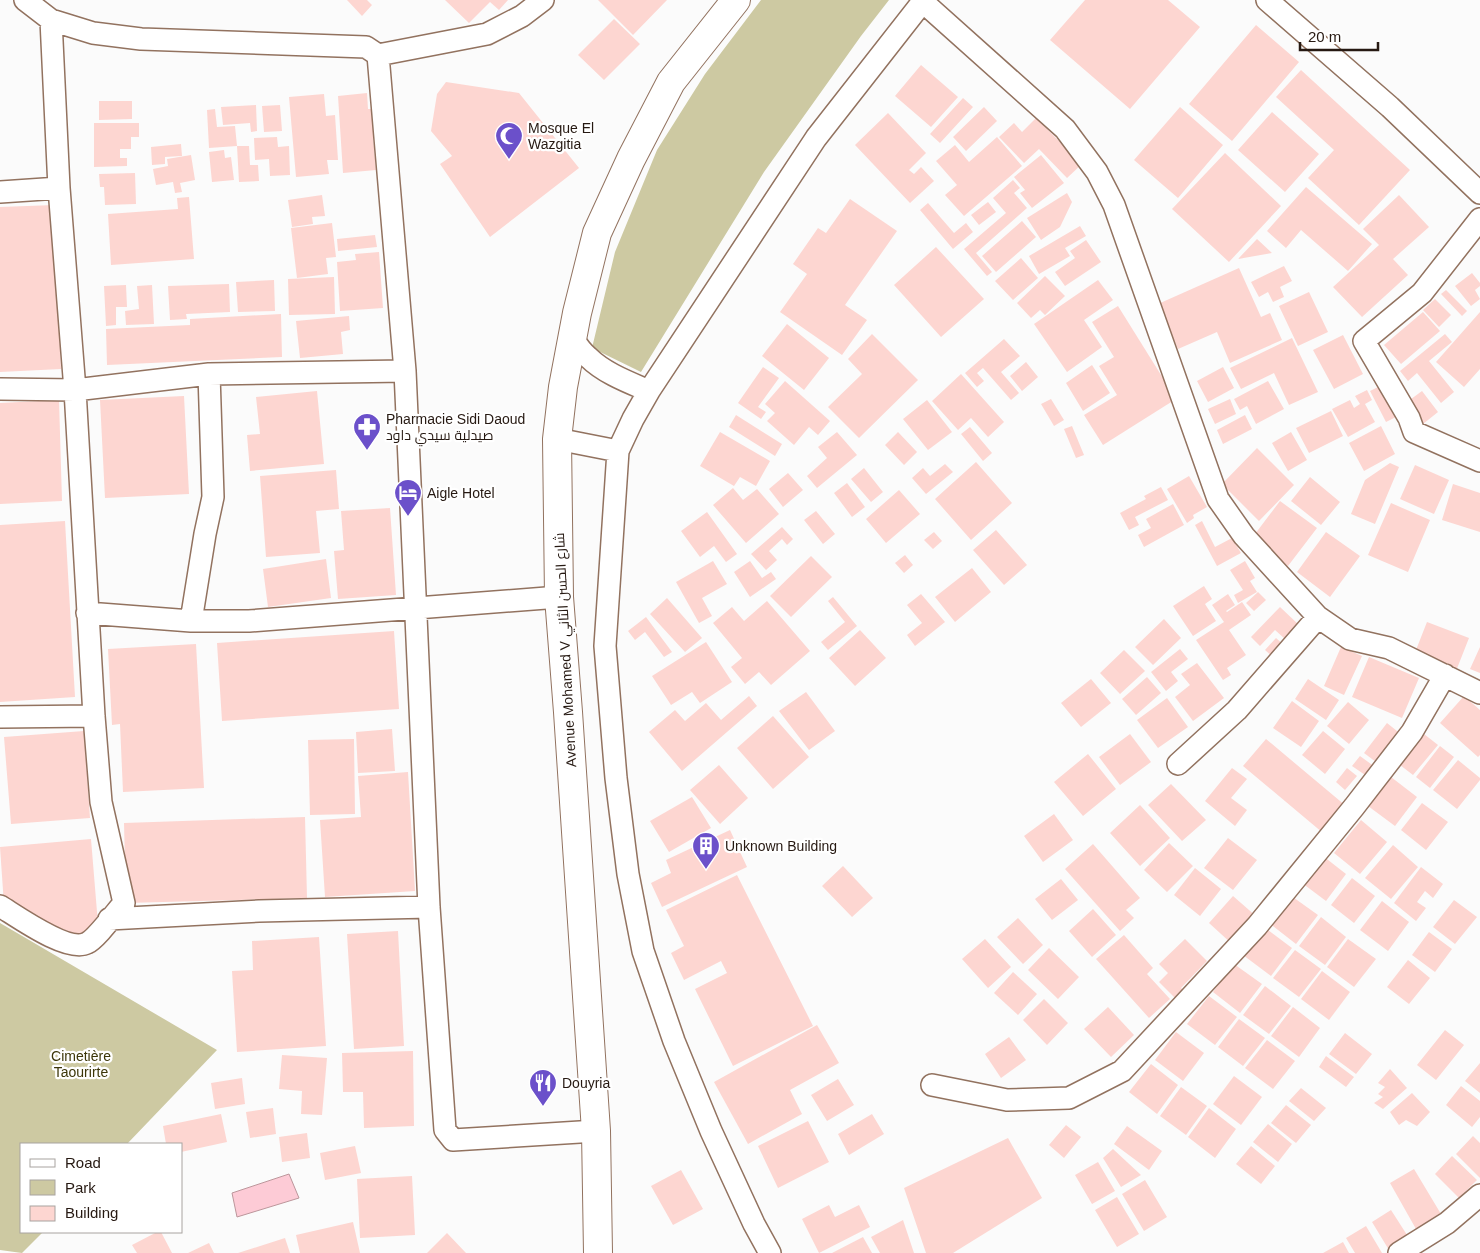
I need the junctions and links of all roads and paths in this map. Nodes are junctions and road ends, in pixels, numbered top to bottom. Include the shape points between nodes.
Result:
1 (25, 0) edge
2 (543, 0) edge
3 (736, 0) edge
4 (1267, 0) edge
5 (923, 1) edge
6 (51, 20) junction
7 (378, 55) junction
8 (59, 188) junction
9 (0, 192) edge
10 (1480, 193) edge
11 (1480, 219) edge
12 (572, 339) junction
13 (405, 371) junction
14 (209, 374) junction
15 (0, 389) edge
16 (75, 390) junction
17 (649, 391) junction
18 (557, 439) junction
19 (618, 451) junction
20 (1480, 461) edge
21 (559, 597) junction
22 (416, 608) junction
23 (87, 613) junction
24 (1318, 617) junction
25 (191, 621) junction
26 (1444, 675) junction
27 (1480, 693) edge
28 (94, 716) junction
29 (0, 717) edge
30 (1178, 764) dead end
31 (0, 906) edge
32 (429, 907) junction
33 (109, 919) junction
34 (932, 1085) dead end
35 (596, 1131) junction
36 (1480, 1196) edge
37 (598, 1253) edge
38 (770, 1253) edge
39 (1399, 1253) edge

1 - 6 street
2 - 7 street via 522,16 487,34
3 - 12 main road, Avenue Mohamed V شارع الحسن الثاني via 671,82 631,158 597,233
4 - 10 street via 1390,107
5 - 17 street via 816,138
5 - 24 street via 1065,129 1097,172 1114,204 1218,499 1244,536
6 - 7 street via 93,33 141,40 366,47
6 - 8 street
7 - 13 street
8 - 9 street
8 - 16 street
11 - 20 street via 1422,293 1364,341 1414,432
12 - 17 street via 600,366
12 - 18 main road, Avenue Mohamed V شارع الحسن الثاني
13 - 14 street
13 - 22 street
14 - 16 street
14 - 25 street via 213,497
15 - 16 street
16 - 23 street
17 - 19 street
18 - 19 street
18 - 21 main road, Avenue Mohamed V شارع الحسن الثاني
19 - 38 street via 606,646 616,778 628,874 644,951 674,1041 711,1131
21 - 22 street
21 - 35 main road, Avenue Mohamed V شارع الحسن الثاني
22 - 25 street via 250,621
22 - 32 street
23 - 25 street
23 - 28 street
24 - 26 street via 1350,638 1389,648
24 - 30 street via 1237,710
26 - 27 street
26 - 34 street via 1412,732 1348,815 1257,926 1122,1071 1069,1098 1007,1100
28 - 29 street
28 - 33 street via 101,802 124,903
31 - 33 street via 73,946 86,944
32 - 33 street
32 - 35 street via 445,1130 453,1140
35 - 37 main road, Avenue Mohamed V شارع الحسن الثاني
36 - 39 street via 1447,1223

